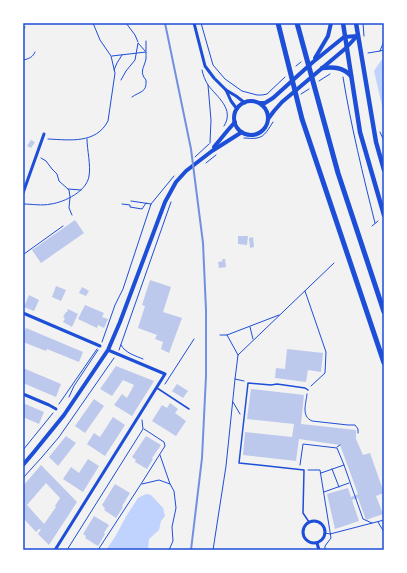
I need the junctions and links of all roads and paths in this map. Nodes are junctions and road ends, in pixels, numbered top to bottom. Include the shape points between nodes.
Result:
1 (93, 23) edge
2 (126, 23) edge
3 (194, 23) edge
4 (201, 23) edge
5 (278, 23) edge
6 (296, 23) edge
7 (331, 23) edge
8 (342, 23) edge
9 (356, 23) edge
10 (24, 27) dead end
11 (23, 30) edge
12 (344, 36) junction
13 (357, 36) junction
14 (146, 41) dead end
15 (384, 41) edge
16 (138, 43) junction
17 (346, 48) junction
18 (384, 50) edge
19 (380, 51) junction
20 (35, 52) dead end
21 (146, 52) junction
22 (136, 53) junction
23 (366, 54) dead end
24 (123, 55) junction
25 (111, 56) junction
26 (23, 60) edge
27 (302, 60) dead end
28 (313, 62) junction
29 (322, 68) junction
30 (293, 69) dead end
31 (114, 70) junction
32 (331, 73) dead end
33 (288, 74) dead end
34 (343, 74) dead end
35 (351, 76) junction
36 (121, 80) dead end
37 (318, 82) dead end
38 (208, 84) dead end
39 (312, 87) dead end
40 (226, 90) junction
41 (305, 92) dead end
42 (132, 98) dead end
43 (245, 103) junction
44 (260, 104) junction
45 (225, 106) dead end
46 (237, 109) junction
47 (274, 118) dead end
48 (268, 119) junction
49 (235, 122) junction
50 (223, 127) dead end
51 (242, 132) junction
52 (44, 134) dead end
53 (86, 138) junction
54 (241, 138) dead end
55 (43, 139) junction
56 (213, 140) dead end
57 (212, 151) junction
58 (221, 152) dead end
59 (37, 155) junction
60 (203, 166) dead end
61 (384, 170) edge
62 (173, 177) dead end
63 (68, 189) junction
64 (81, 190) junction
65 (23, 193) edge
66 (70, 197) junction
67 (131, 201) dead end
68 (172, 202) dead end
69 (146, 203) junction
70 (23, 204) edge
71 (122, 204) dead end
72 (151, 204) junction
73 (72, 215) dead end
74 (384, 215) edge
75 (378, 221) dead end
76 (374, 223) junction
77 (63, 226) dead end
78 (372, 226) dead end
79 (24, 254) dead end
80 (334, 263) dead end
81 (304, 291) junction
82 (384, 312) edge
83 (23, 313) edge
84 (279, 315) junction
85 (250, 326) junction
86 (220, 335) dead end
87 (228, 335) junction
88 (194, 339) dead end
89 (253, 340) junction
90 (121, 345) junction
91 (100, 346) junction
92 (108, 350) junction
93 (117, 354) junction
94 (238, 355) junction
95 (144, 360) dead end
96 (384, 363) edge
97 (235, 379) junction
98 (248, 383) junction
99 (157, 388) junction
100 (161, 390) junction
101 (308, 390) junction
102 (23, 394) edge
103 (69, 398) dead end
104 (233, 401) junction
105 (189, 408) dead end
106 (56, 409) junction
107 (142, 418) dead end
108 (244, 420) junction
109 (143, 429) junction
110 (358, 433) dead end
111 (340, 445) dead end
112 (337, 448) junction
113 (23, 450) edge
114 (160, 455) junction
115 (23, 465) edge
116 (344, 465) junction
117 (299, 469) junction
118 (332, 469) junction
119 (304, 470) junction
120 (321, 473) junction
121 (23, 478) edge
122 (350, 483) junction
123 (141, 484) junction
124 (170, 484) junction
125 (338, 487) junction
126 (324, 492) junction
127 (384, 520) edge
128 (378, 521) junction
129 (309, 522) junction
130 (372, 523) junction
131 (384, 532) edge
132 (325, 533) junction
133 (330, 534) junction
134 (317, 543) junction
135 (55, 550) edge
136 (67, 550) edge
137 (98, 550) edge
138 (169, 550) edge
139 (213, 550) edge
140 (319, 550) edge
141 (325, 550) edge

1 - 25 path
2 - 16 path
3 - 40 street via 205,66
4 - 33 path via 213,65 225,79 242,91 262,96
5 - 96 highway via 302,118
6 - 82 highway via 338,173
7 - 28 main road via 328,36
8 - 12 main road
9 - 13 main road
10 - 11 path
12 - 13 main road
12 - 17 main road
12 - 28 main road
13 - 17 main road
13 - 61 main road via 376,142
14 - 21 path
15 - 19 path
16 - 21 path
16 - 22 path
17 - 29 main road
17 - 35 main road
18 - 19 path
19 - 23 path
20 - 26 path via 30,58
21 - 22 path
21 - 42 path via 142,72 146,80 145,87
22 - 24 path
22 - 36 path via 133,63
24 - 25 path
24 - 31 path
25 - 31 path
27 - 30 path
28 - 44 main road via 273,98
29 - 35 main road via 339,68
29 - 48 main road via 282,102
31 - 53 path via 108,121 99,132
32 - 37 path
34 - 76 path
35 - 74 main road via 360,132
38 - 56 path via 210,144
39 - 41 path
40 - 43 street
40 - 46 street
43 - 44 main road
43 - 46 main road
44 - 48 main road via 267,112
45 - 50 path via 228,115
46 - 49 main road
47 - 54 path via 267,132 260,137
48 - 51 main road via 260,133 250,135
49 - 51 main road
49 - 57 main road
51 - 57 main road
52 - 55 street
53 - 55 path
53 - 64 path via 89,176
55 - 59 street
57 - 92 main road via 179,178 164,202
58 - 60 path
59 - 63 path via 58,174 59,181
59 - 65 street
62 - 72 path
63 - 64 path
63 - 66 path
64 - 66 path
66 - 70 path via 52,204
66 - 73 path via 69,208
67 - 69 path
68 - 90 path
69 - 71 path via 142,208
69 - 72 path
72 - 91 path via 123,289
75 - 76 path
76 - 78 path
77 - 79 path
80 - 81 path
81 - 84 path
81 - 101 path via 326,352 325,373
83 - 91 street
84 - 85 path
84 - 89 path
85 - 87 path
85 - 89 path
86 - 87 path
87 - 94 path
88 - 100 path
89 - 94 path
90 - 93 path
90 - 95 path via 125,351
91 - 103 path
91 - 106 path
92 - 93 street
92 - 115 main road via 68,409
93 - 99 street via 165,374
93 - 121 path via 59,437
94 - 97 path
97 - 98 path
97 - 104 path
98 - 101 lane via 277,384
98 - 108 lane
99 - 100 lane
99 - 135 street
100 - 105 lane
101 - 110 path via 306,418 312,421 355,425
102 - 106 street
104 - 108 path
104 - 139 path
106 - 113 path
107 - 109 path
108 - 117 lane via 239,464
109 - 114 path via 164,442 165,446
109 - 136 path
111 - 112 path
112 - 116 path
112 - 117 path via 303,444
114 - 123 path
114 - 124 path
116 - 118 path
116 - 122 path
117 - 119 lane
118 - 120 path
118 - 125 path
119 - 120 path via 320,470
119 - 129 lane via 303,513
120 - 126 path
122 - 125 path
122 - 130 path via 363,519
123 - 124 path via 159,480
123 - 137 path
124 - 138 path via 174,491 176,508 172,527 173,541
125 - 126 path
126 - 133 path
127 - 128 path
128 - 130 path
128 - 131 path
129 - 132 street via 322,524
129 - 134 street via 303,531 305,538
130 - 133 path
132 - 133 path
132 - 134 street via 323,539
133 - 141 path via 331,538
134 - 140 street

